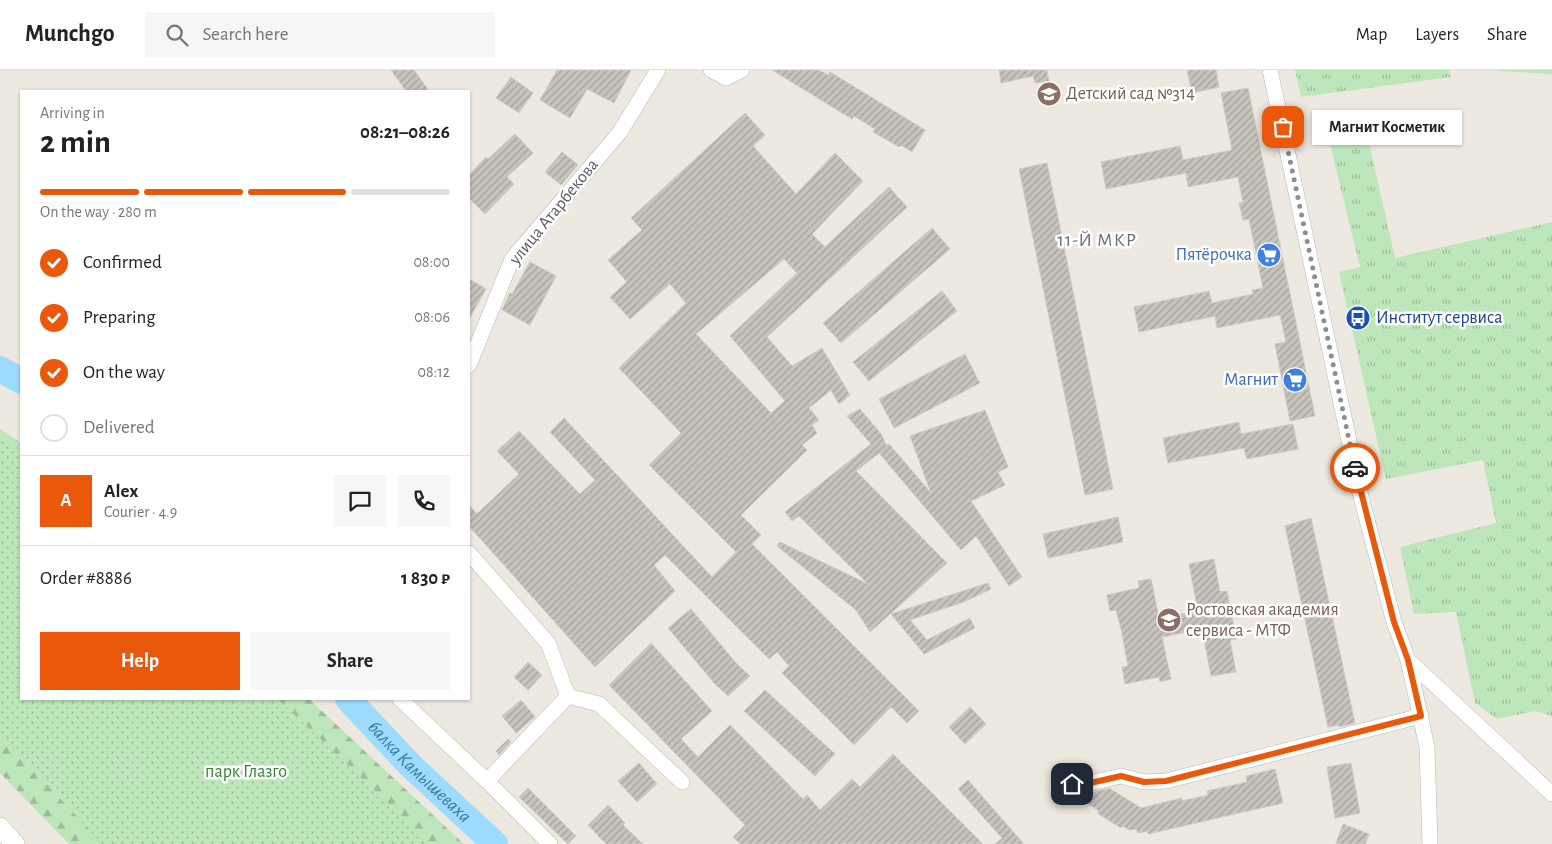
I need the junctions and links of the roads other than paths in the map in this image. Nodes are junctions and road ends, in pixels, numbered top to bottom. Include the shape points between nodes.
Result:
1 (658, 70) edge
2 (711, 70) edge
3 (742, 70) edge
4 (1270, 70) edge
5 (470, 363) edge
6 (470, 554) edge
7 (1408, 660) junction
8 (568, 696) junction
9 (401, 700) edge
10 (1421, 716) junction
11 (487, 781) junction
12 (682, 782) dead end
13 (1072, 784) dead end
14 (1552, 794) edge
15 (0, 827) edge
16 (15, 844) edge
17 (550, 844) edge
18 (1430, 844) edge

1 - 5 street, улица Атарбекова via 620,132 512,259
2 - 3 street via 726,78
4 - 7 street via 1361,497 1394,622
6 - 8 street via 548,643
7 - 10 street
7 - 14 street
8 - 11 street
8 - 12 street via 599,704
9 - 11 street
10 - 13 street via 1166,781 1144,782 1121,776
10 - 18 street via 1427,748
11 - 17 street
15 - 16 street

